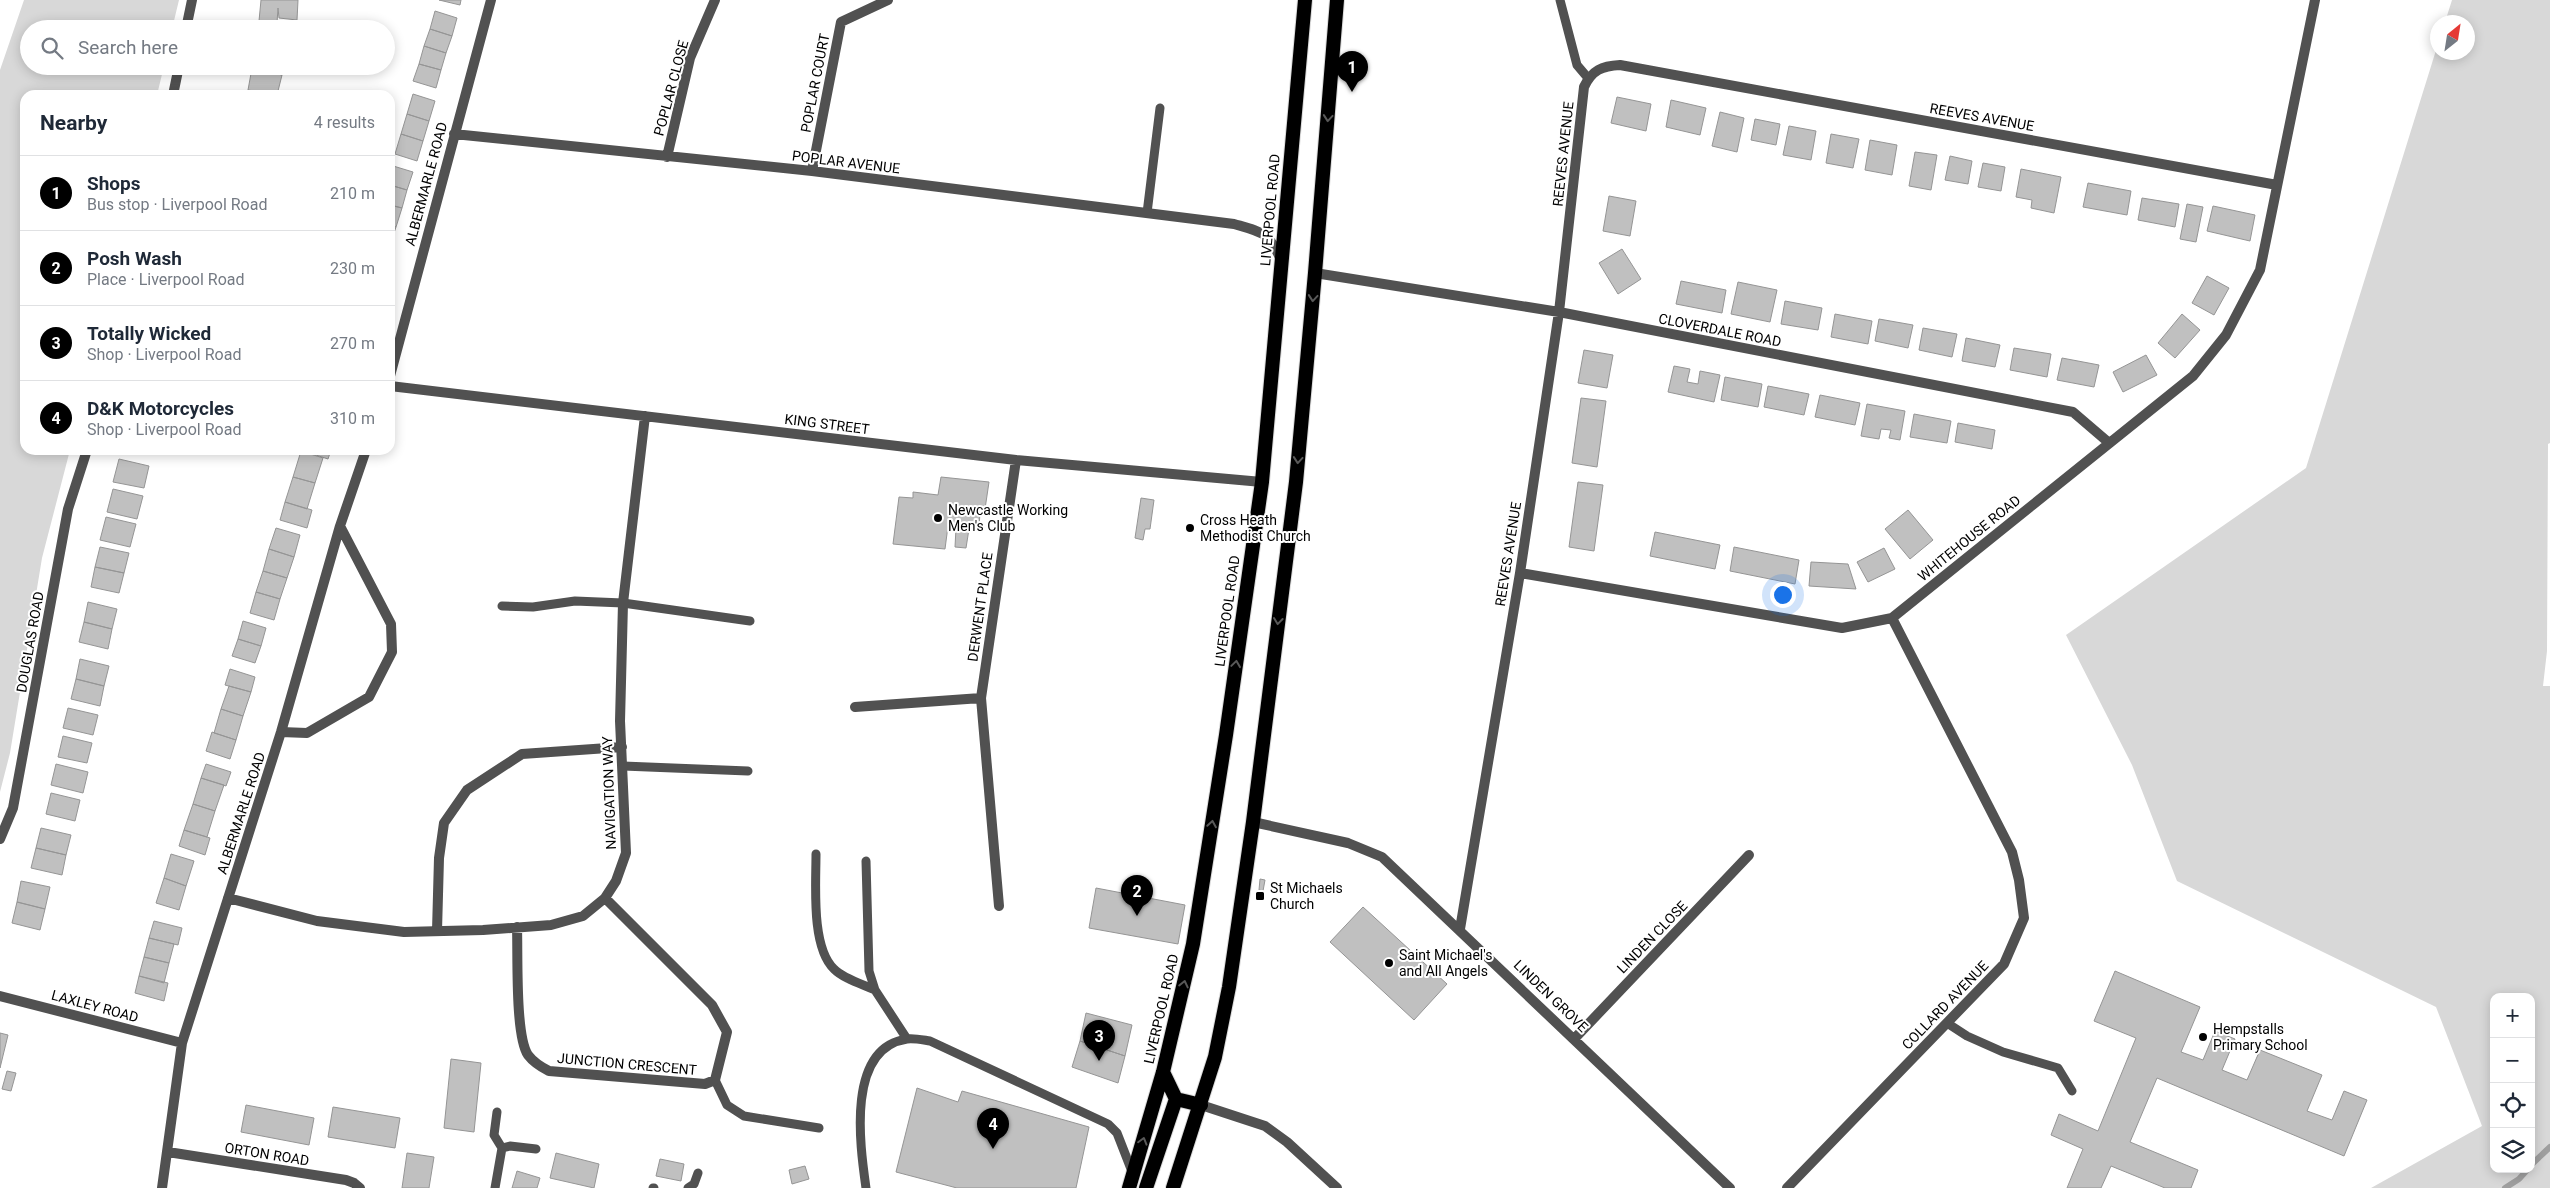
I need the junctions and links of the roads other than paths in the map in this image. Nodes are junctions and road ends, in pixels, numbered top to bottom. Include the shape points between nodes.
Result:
1 (192, 0) edge
2 (491, 0) edge
3 (715, 0) edge
4 (888, 0) edge
5 (1305, 0) edge
6 (1337, 0) edge
7 (1560, 0) edge
8 (2315, 0) edge
9 (188, 20) edge
10 (176, 75) edge
11 (1588, 78) junction
12 (174, 90) edge
13 (1160, 108) dead end
14 (454, 134) junction
15 (667, 157) junction
16 (812, 171) junction
17 (2277, 185) junction
18 (1148, 213) junction
19 (1282, 264) junction
20 (1315, 273) junction
21 (1559, 312) junction
22 (395, 357) edge
23 (395, 387) edge
24 (645, 416) junction
25 (2108, 442) junction
26 (85, 455) edge
27 (364, 455) edge
28 (1016, 460) junction
29 (1262, 482) junction
30 (340, 526) junction
31 (1520, 573) junction
32 (623, 603) junction
33 (502, 606) dead end
34 (1892, 618) junction
35 (750, 621) dead end
36 (981, 698) junction
37 (855, 707) dead end
38 (281, 732) junction
39 (622, 747) junction
40 (623, 766) junction
41 (748, 770) dead end
42 (1253, 822) junction
43 (0, 839) edge
44 (816, 854) dead end
45 (1749, 855) dead end
46 (866, 860) dead end
47 (228, 898) junction
48 (605, 898) junction
49 (999, 906) dead end
50 (517, 927) junction
51 (1460, 929) junction
52 (437, 931) junction
53 (875, 990) junction
54 (0, 996) edge
55 (1947, 1022) junction
56 (1575, 1038) junction
57 (907, 1039) junction
58 (182, 1043) junction
59 (1163, 1072) junction
60 (714, 1080) junction
61 (2072, 1091) dead end
62 (1176, 1099) junction
63 (1201, 1105) junction
64 (497, 1112) dead end
65 (819, 1128) dead end
66 (502, 1148) junction
67 (536, 1149) dead end
68 (168, 1152) junction
69 (698, 1173) dead end
70 (1133, 1174) junction
71 (162, 1188) edge
72 (360, 1188) edge
73 (495, 1188) edge
74 (688, 1188) edge
75 (866, 1188) edge
76 (1128, 1188) edge
77 (1146, 1188) edge
78 (1173, 1188) edge
79 (1337, 1188) edge
80 (1730, 1188) edge
81 (1787, 1188) edge

1 - 9 street
2 - 14 street, ALBERMARLE ROAD
3 - 15 street, POPLAR CLOSE via 690,58
4 - 16 street, POPLAR COURT via 841,22
5 - 19 highway, LIVERPOOL ROAD
6 -> 20 highway
7 - 11 lane via 1577,65
8 - 17 street, WHITEHOUSE ROAD
10 - 12 street
11 - 17 street, REEVES AVENUE via 1598,68 1620,64
11 - 21 street, REEVES AVENUE via 1584,88
13 - 18 lane
14 - 15 street, POPLAR AVENUE
14 - 22 street, ALBERMARLE ROAD
15 - 16 street, POPLAR AVENUE
16 - 18 street, POPLAR AVENUE
17 - 25 street, WHITEHOUSE ROAD via 2260,270 2226,334 2193,376
18 - 19 street, POPLAR AVENUE via 1234,224 1264,232 1274,242
19 - 29 highway, LIVERPOOL ROAD
20 - 21 street, CLOVERDALE ROAD
20 -> 42 highway via 1296,482
21 - 25 street, CLOVERDALE ROAD via 2073,412
21 - 31 street, REEVES AVENUE
23 - 24 street, KING STREET
24 - 28 street, KING STREET
24 - 32 street, NAVIGATION WAY
25 - 34 street, WHITEHOUSE ROAD
26 - 43 street, DOUGLAS ROAD via 68,510 13,808
27 - 30 street, ALBERMARLE ROAD
28 - 29 street, KING STREET
28 - 36 street, DERWENT PLACE
59 -> 29 highway, LIVERPOOL ROAD via 1193,944
30 - 38 street, ALBERMARLE ROAD
30 - 38 street via 391,624 392,652 369,696 307,733
31 - 34 street, WHITEHOUSE ROAD via 1842,628
31 - 51 street, REEVES AVENUE
32 - 33 lane via 575,601 533,607
32 - 35 lane
32 - 39 street, NAVIGATION WAY
34 - 55 street, COLLARD AVENUE via 2012,852 2019,880 2024,918 2004,964
36 - 37 street
36 - 49 street, DERWENT PLACE
38 - 47 street, ALBERMARLE ROAD
39 - 40 street, NAVIGATION WAY
39 - 52 street via 522,754 466,790 444,823 439,858
40 - 41 lane
40 - 48 street, NAVIGATION WAY via 626,853 616,881
42 - 51 street, LINDEN GROVE via 1348,844 1382,857
42 - 63 highway via 1229,987 1215,1057
44 - 53 lane via 821,949 835,970
45 - 56 street, LINDEN CLOSE
46 - 53 lane via 869,971
47 - 52 street, NAVIGATION WAY via 317,921 404,932
47 - 58 street, ALBERMARLE ROAD
48 - 50 street, NAVIGATION WAY via 583,916 551,924
48 - 60 street, JUNCTION CRESCENT via 716,1010 727,1032
50 - 52 street, NAVIGATION WAY
50 - 60 street, JUNCTION CRESCENT via 521,1036 527,1054 537,1065 550,1071 705,1084
51 - 56 street, LINDEN GROVE
53 - 57 lane
54 - 58 street, LAXLEY ROAD
55 - 61 lane via 2003,1052 2058,1068
55 - 81 street, COLLARD AVENUE
56 - 80 street, LINDEN GROVE
57 - 70 lane via 930,1041 1108,1124 1117,1133
57 - 75 lane via 886,1046 874,1059 864,1078 861,1104
58 - 68 street, ALBERMARLE ROAD
59 - 62 highway
70 -> 59 highway, LIVERPOOL ROAD
60 - 65 lane via 727,1105 744,1116
62 - 63 highway
62 - 77 highway
63 - 78 highway
63 - 79 street via 1265,1126
64 - 66 lane via 494,1135
66 - 67 lane
66 - 73 lane
68 - 71 street, ALBERMARLE ROAD
68 - 72 street, ORTON ROAD via 346,1180
69 - 74 lane via 694,1184
70 - 76 highway, LIVERPOOL ROAD

